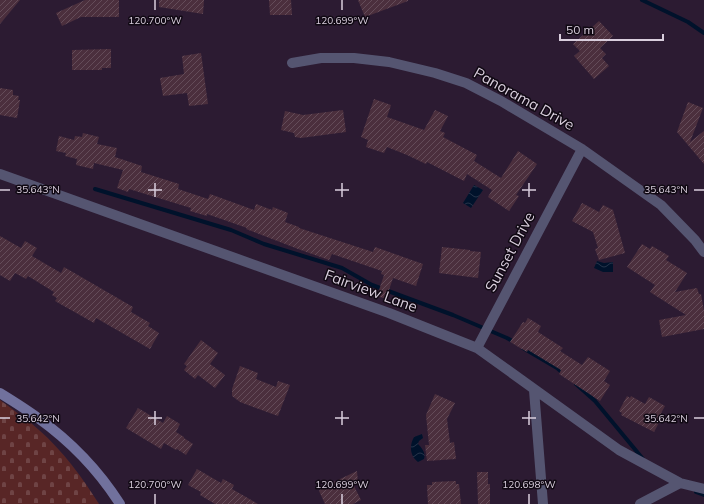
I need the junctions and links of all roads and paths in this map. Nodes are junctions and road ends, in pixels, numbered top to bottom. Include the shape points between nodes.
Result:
1 (292, 63) dead end
2 (582, 149) junction
3 (0, 174) edge
4 (704, 252) edge
5 (477, 348) junction
6 (534, 390) junction
7 (0, 393) edge
8 (680, 483) junction
9 (704, 489) edge
10 (120, 504) edge
11 (543, 504) edge
12 (640, 504) edge

1 - 2 street, Panorama Drive via 321,58 354,58 389,62 435,73 480,90
2 - 4 street, Panorama Drive via 662,205
2 - 5 street, Sunset Drive
3 - 5 street, Fairview Lane via 389,313
5 - 6 street, Fairview Lane
6 - 8 street, Fairview Lane via 619,450
6 - 11 street
7 - 10 main road via 39,419 73,447 92,466
8 - 9 street, Fairview Lane
8 - 12 street

